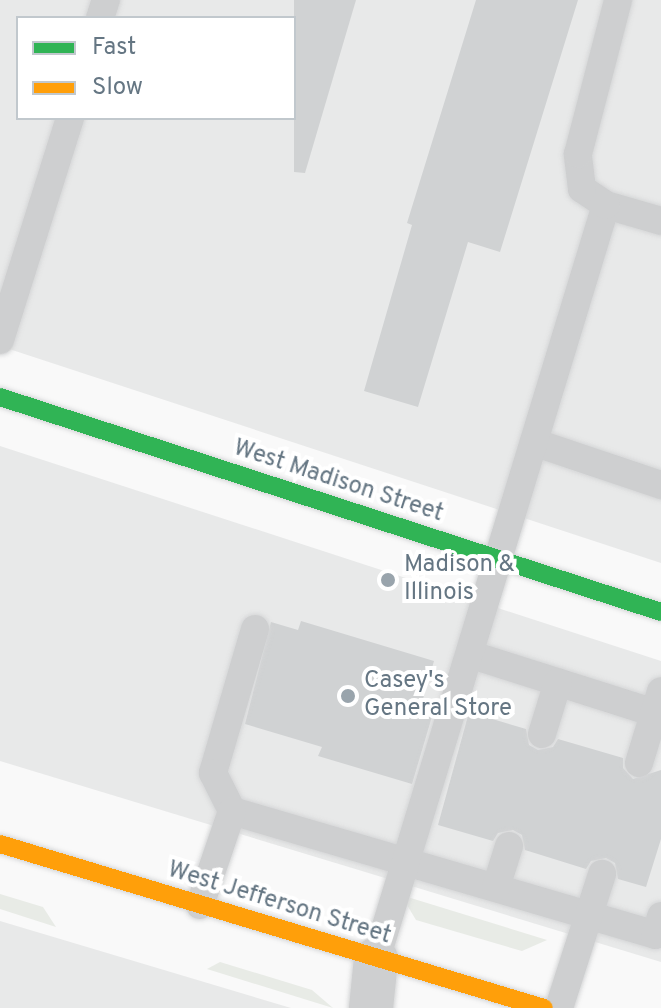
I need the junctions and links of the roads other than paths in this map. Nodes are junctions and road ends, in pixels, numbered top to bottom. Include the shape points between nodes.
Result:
1 (618, 0) edge
2 (69, 120) edge
3 (606, 205) junction
4 (661, 221) edge
5 (0, 340) edge
6 (0, 397) edge
7 (536, 443) junction
8 (661, 485) edge
9 (502, 560) junction
10 (661, 612) edge
11 (255, 629) dead end
12 (472, 655) junction
13 (558, 682) junction
14 (659, 706) edge
15 (542, 734) dead end
16 (639, 763) dead end
17 (232, 811) junction
18 (0, 844) edge
19 (509, 846) dead end
20 (407, 860) junction
21 (602, 874) dead end
22 (496, 887) junction
23 (200, 905) junction
24 (589, 915) junction
25 (661, 916) edge
26 (376, 959) junction
27 (371, 1008) edge
28 (544, 1008) edge
29 (559, 1008) edge

1 - 3 lane via 578,154 582,189
2 - 5 lane
3 - 4 lane
3 - 7 lane
6 - 9 main road, West Madison Street
7 - 8 lane
7 - 9 lane
9 - 10 main road, West Madison Street
9 - 12 lane
11 - 17 lane via 213,773
12 - 13 lane
12 - 20 lane
13 - 14 lane
13 - 15 lane
14 - 16 lane
17 - 20 lane
17 - 23 lane
18 - 23 main road, West Jefferson Street
19 - 22 lane
20 - 22 lane
20 - 26 lane
21 - 24 lane
22 - 24 lane
23 - 26 main road, West Jefferson Street
24 - 25 lane via 655,935
24 - 29 lane
26 - 27 street
26 - 28 main road, West Jefferson Street

